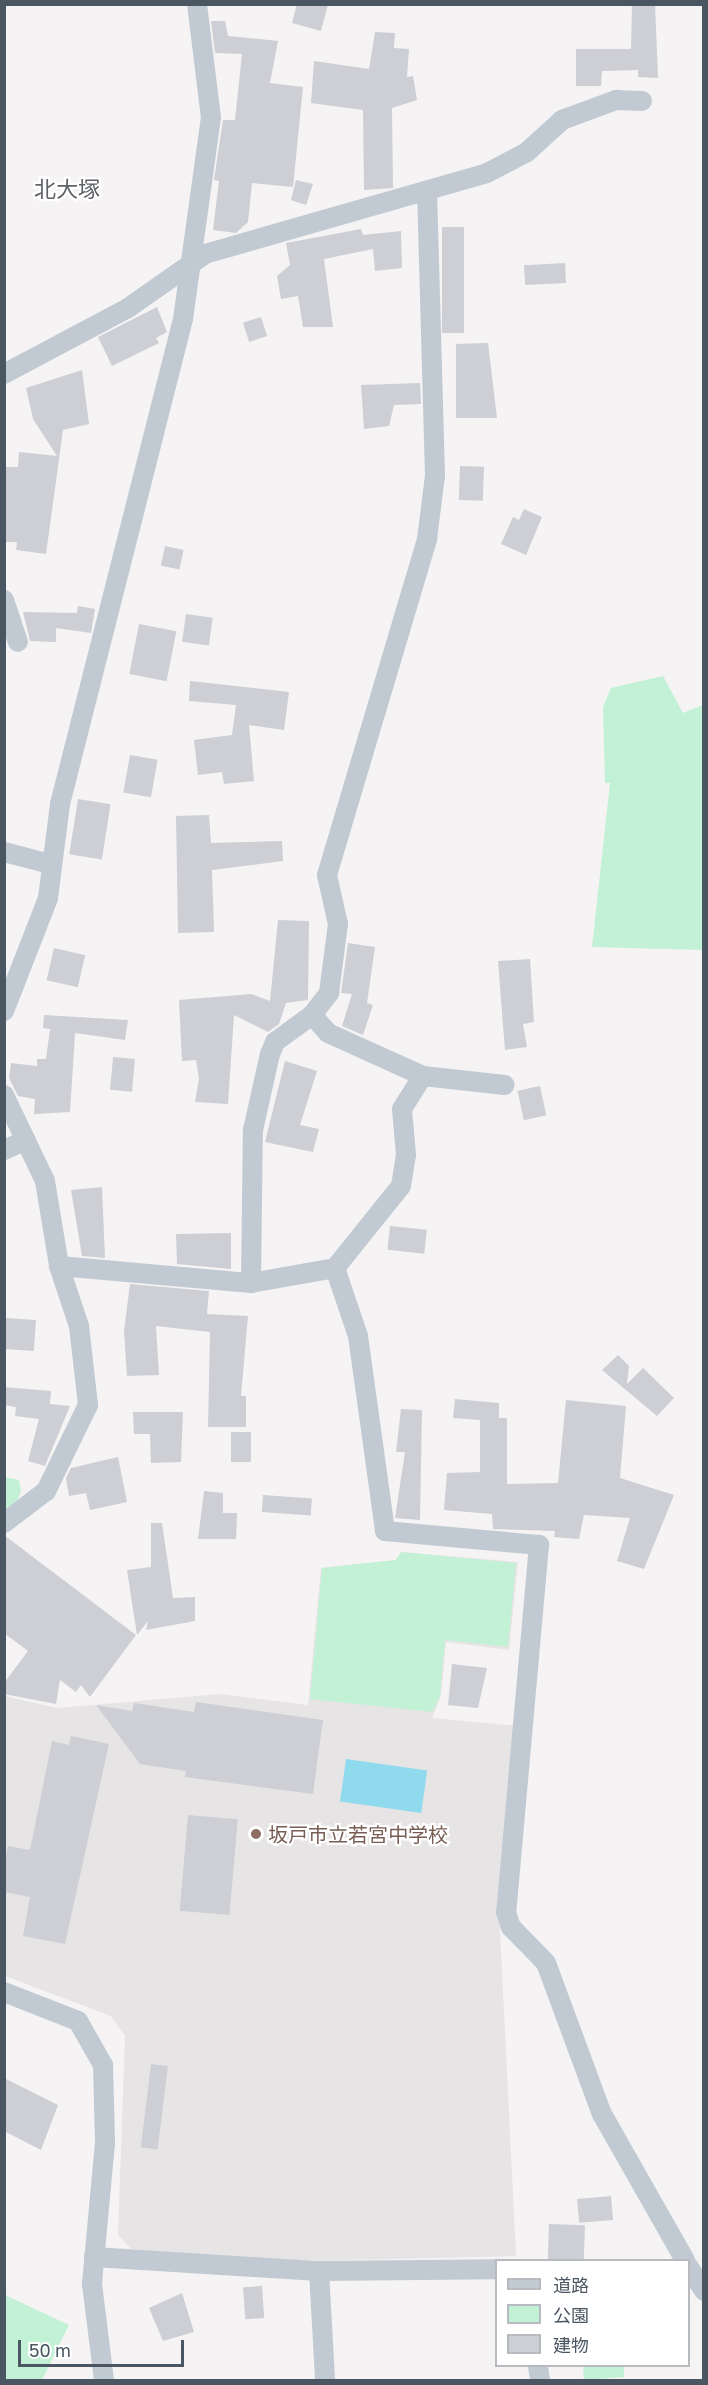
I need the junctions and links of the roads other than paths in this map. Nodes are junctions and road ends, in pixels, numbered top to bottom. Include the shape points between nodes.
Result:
1 (197, 4) edge
2 (642, 101) dead end
3 (427, 192) junction
4 (192, 260) junction
5 (4, 374) edge
6 (4, 600) edge
7 (18, 642) dead end
8 (4, 852) edge
9 (50, 864) junction
10 (4, 1011) edge
11 (312, 1015) junction
12 (423, 1076) junction
13 (505, 1085) dead end
14 (4, 1095) edge
15 (16, 1131) edge
16 (4, 1150) edge
17 (59, 1266) junction
18 (335, 1268) junction
19 (251, 1283) junction
20 (4, 1523) edge
21 (4, 1992) edge
22 (94, 2257) junction
23 (685, 2259) edge
24 (495, 2269) edge
25 (319, 2271) junction
26 (690, 2271) edge
27 (697, 2289) edge
28 (104, 2380) edge
29 (325, 2380) edge

1 - 4 street via 211,118
2 - 3 street via 616,100 562,120 510,163
3 - 4 street via 263,234
3 - 11 street via 435,476 427,539 329,867 338,924 333,978
4 - 5 street via 128,308
4 - 9 street via 183,319 60,804
6 - 7 street
8 - 9 street
9 - 10 street via 40,926
11 - 12 street via 328,1033
11 - 19 street via 274,1042 270,1054 253,1130
12 - 13 street
12 - 18 street via 402,1109 406,1155 401,1186
14 - 15 street
15 - 16 street
15 - 17 street via 45,1181
17 - 19 street
17 - 20 street via 79,1326 88,1405 46,1491
18 - 19 street
18 - 23 street via 358,1336 385,1531 539,1545 506,1912 510,1927 546,1963 602,2114
21 - 22 street via 78,2021 103,2065 105,2143
22 - 25 street
22 - 28 street
24 - 25 street
25 - 29 street
26 - 27 street

